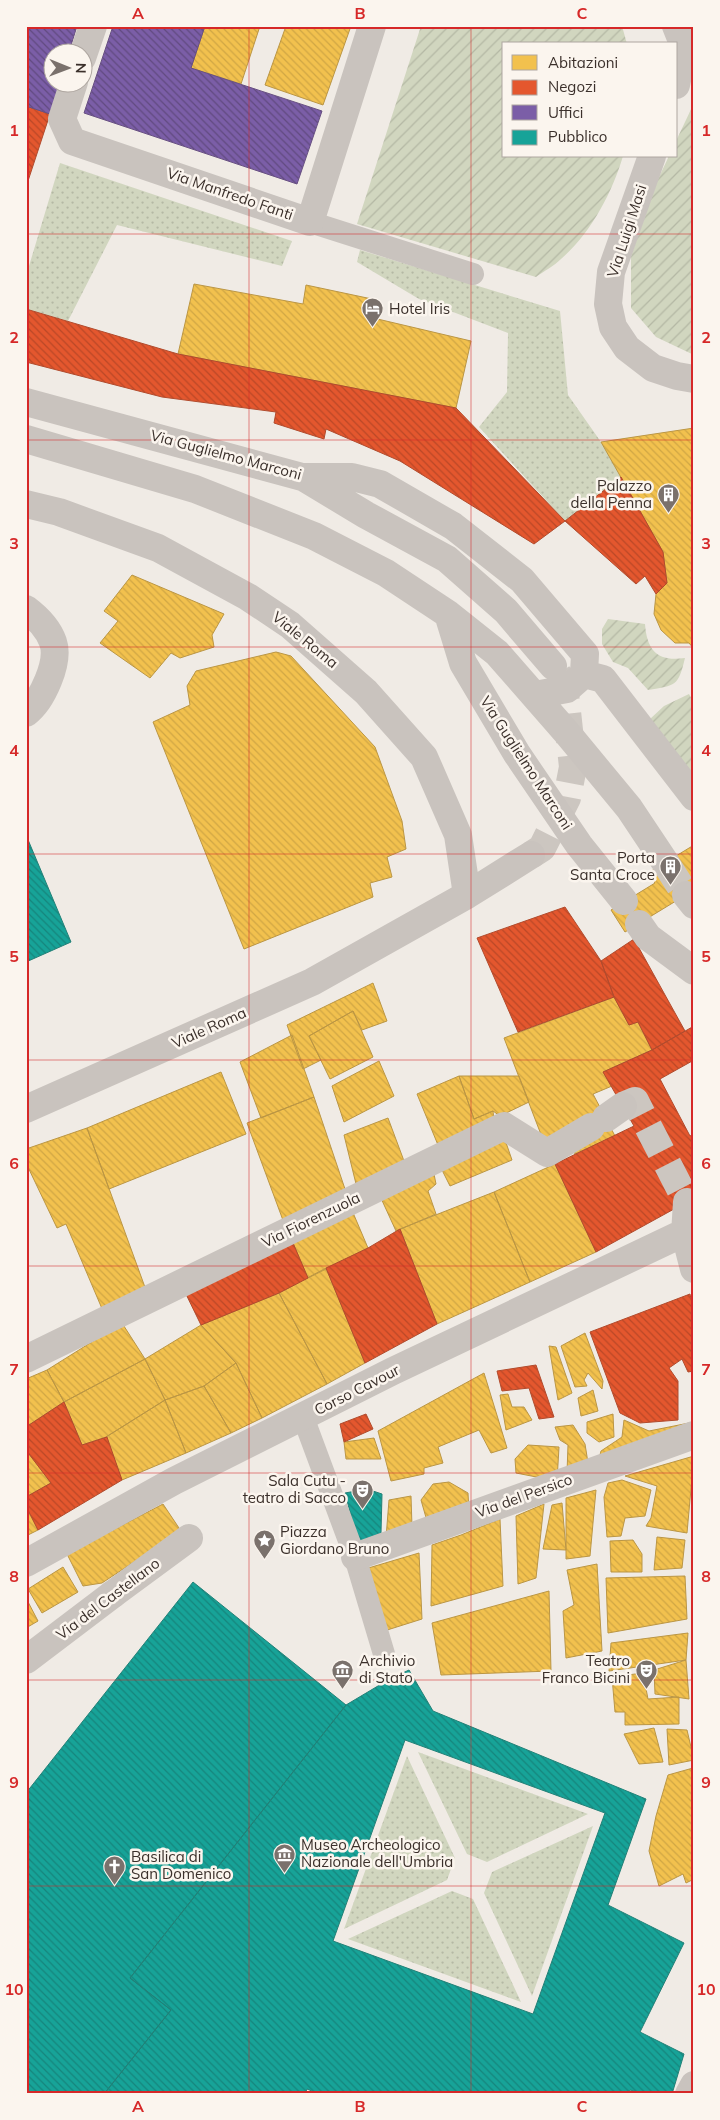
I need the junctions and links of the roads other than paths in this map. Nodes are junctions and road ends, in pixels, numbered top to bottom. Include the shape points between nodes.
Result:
1 (93, 26) edge
2 (372, 26) edge
3 (676, 26) edge
4 (88, 42) edge
5 (678, 75) edge
6 (71, 92) edge
7 (651, 158) edge
8 (310, 222) junction
9 (473, 274) dead end
10 (694, 379) edge
11 (26, 402) edge
12 (26, 439) edge
13 (302, 476) junction
14 (26, 504) edge
15 (26, 609) edge
16 (448, 614) junction
17 (553, 666) tunnel mouth
18 (584, 674) junction
19 (535, 695) junction
20 (26, 713) edge
21 (694, 797) edge
22 (531, 855) tunnel mouth
23 (666, 862) tunnel mouth
24 (467, 895) junction
25 (624, 902) dead end
26 (639, 924) dead end
27 (694, 971) edge
28 (26, 1109) edge
29 (607, 1117) dead end
30 (686, 1202) tunnel mouth
31 (689, 1231) edge
32 (694, 1269) edge
33 (26, 1359) edge
34 (304, 1417) junction
35 (694, 1435) edge
36 (189, 1538) dead end
37 (355, 1557) junction
38 (26, 1563) edge
39 (384, 1654) dead end
40 (26, 1660) edge
41 (694, 2085) edge
42 (690, 2094) edge

1 - 4 street
2 - 8 street, Via Manfredo Fanti
3 - 5 street via 684,46
6 - 8 street, Via Manfredo Fanti via 62,119 72,141
7 - 10 street, Via Luigi Masi via 611,272 608,304 613,327 626,348 653,368
8 - 9 lane
11 - 13 street, Via Guglielmo Marconi
12 - 16 street via 195,488 314,536 386,573
13 - 17 street via 447,559 506,611
13 - 18 street, Via Guglielmo Marconi via 352,477 380,484 453,526 522,580 585,654
14 - 24 street, Viale Roma via 59,512 158,548 248,597 290,625 359,686 424,756 458,835
15 - 20 street via 41,621 54,644 53,666 46,687
16 - 19 street via 497,653
16 - 25 street, Via Guglielmo Marconi via 463,663 517,754 579,845
18 - 19 street via 566,689
18 - 21 street via 602,678
19 - 23 street via 629,808
22 - 24 street, Viale Roma
24 - 28 street, Viale Roma via 312,982
26 - 27 street via 648,937
29 - 33 street, Via Fiorenzuola via 547,1153 504,1126
30 - 31 street
31 - 32 street
31 - 34 street, Corso Cavour via 393,1371
34 - 37 lane
34 - 38 street, Corso Cavour via 174,1482
35 - 37 street, Via del Persico
36 - 40 street, Via del Castellano
37 - 39 lane
41 - 42 street

